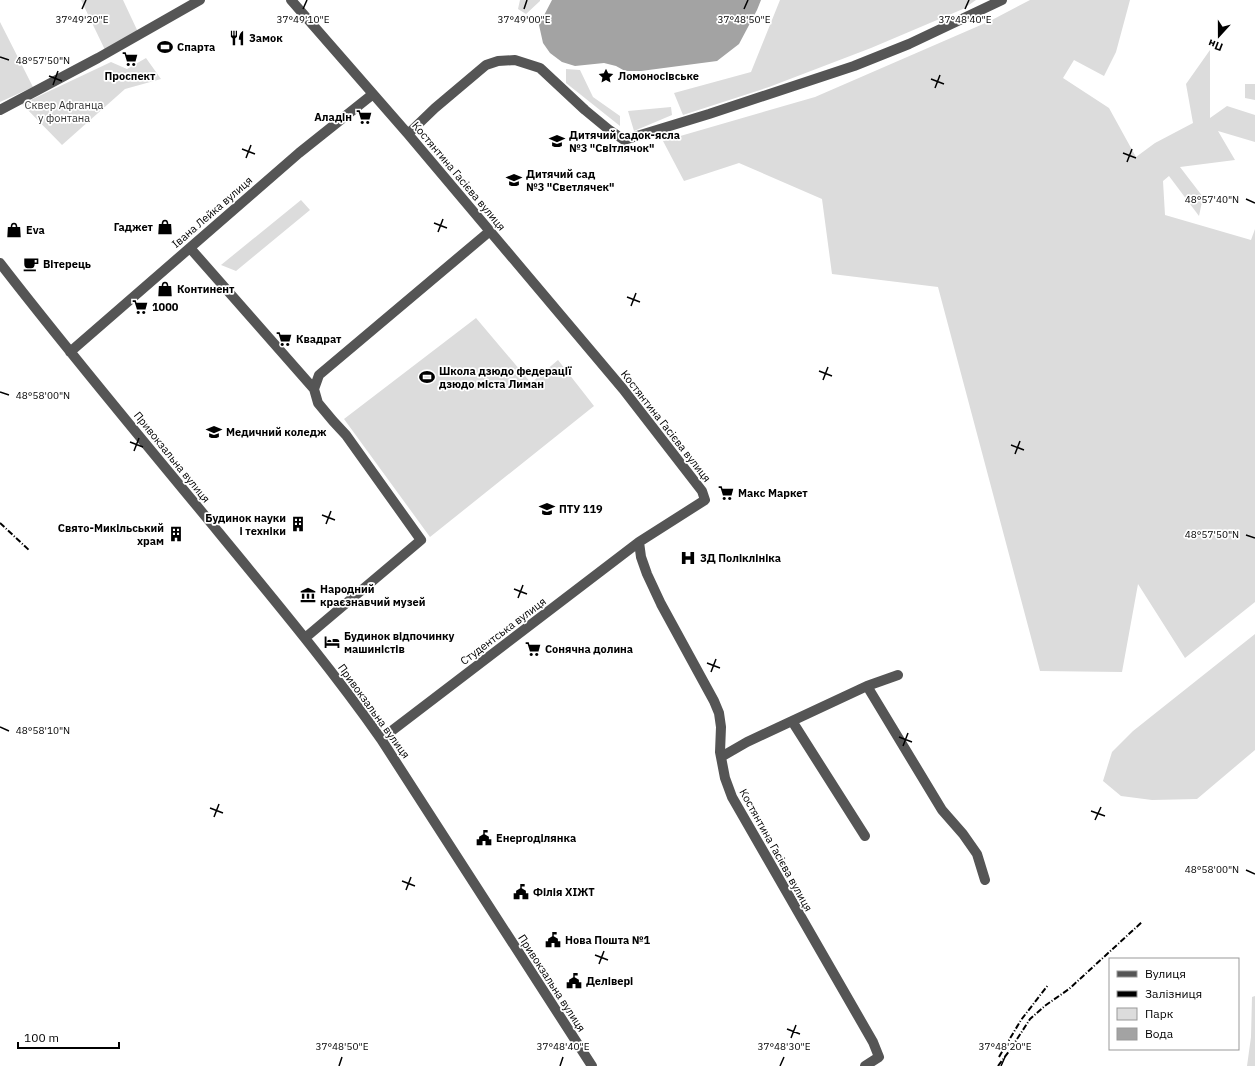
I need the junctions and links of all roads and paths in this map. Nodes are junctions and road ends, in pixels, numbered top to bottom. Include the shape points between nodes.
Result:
1 (200, 0) edge
2 (291, 0) edge
3 (1002, 0) edge
4 (373, 94) junction
5 (0, 110) edge
6 (408, 134) junction
7 (490, 231) junction
8 (190, 248) junction
9 (0, 263) edge
10 (70, 352) junction
11 (314, 389) junction
12 (640, 542) junction
13 (305, 638) junction
14 (898, 675) dead end
15 (868, 686) junction
16 (792, 721) junction
17 (381, 738) junction
18 (721, 757) junction
19 (865, 836) dead end
20 (986, 880) dead end
21 (592, 1066) edge
22 (865, 1066) edge

1 - 5 street
2 - 4 street, Костянтина Гасієва вулиця
3 - 6 street via 909,44 854,66 624,140 585,110 540,68 514,60 486,65 434,108
4 - 6 street, Костянтина Гасієва вулиця
4 - 8 street, Івана Лейка вулиця via 299,153
6 - 7 street, Костянтина Гасієва вулиця
7 - 11 street via 319,375
7 - 12 street, Костянтина Гасієва вулиця via 623,390 702,491 705,500
8 - 10 street, Івана Лейка вулиця
8 - 11 street
9 - 10 street, Привокзальна вулиця
10 - 13 street, Привокзальна вулиця
11 - 13 street via 318,403 346,434 421,540
12 - 17 street, Студентська вулиця
12 - 18 street, Костянтина Гасієва вулиця via 641,557 647,574 719,713
13 - 17 street, Привокзальна вулиця
14 - 15 street
15 - 16 street
15 - 20 street via 942,810 977,854
16 - 18 street
16 - 19 street
17 - 21 street, Привокзальна вулиця
18 - 22 street, Костянтина Гасієва вулиця via 732,797 860,1018 879,1057

